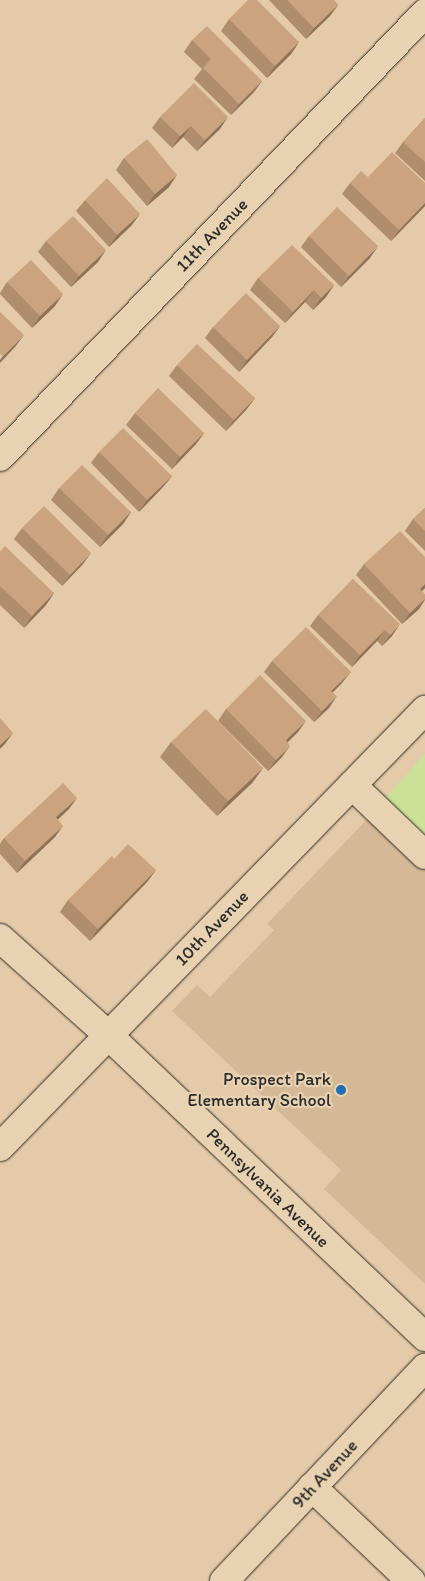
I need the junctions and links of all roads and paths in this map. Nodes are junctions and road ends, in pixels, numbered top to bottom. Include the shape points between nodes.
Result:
1 (425, 13) edge
2 (0, 457) edge
3 (425, 710) edge
4 (352, 785) junction
5 (425, 855) edge
6 (0, 938) edge
7 (108, 1035) junction
8 (0, 1148) edge
9 (425, 1338) edge
10 (425, 1368) edge
11 (312, 1487) junction
12 (224, 1581) edge
13 (411, 1581) edge

1 - 2 street, 11th Avenue
3 - 4 street, 10th Avenue
4 - 5 street
4 - 7 street, 10th Avenue
6 - 7 street, Pennsylvania Avenue
7 - 8 street, 10th Avenue
7 - 9 street, Pennsylvania Avenue
10 - 11 street, 9th Avenue
11 - 12 street, 9th Avenue
11 - 13 street

